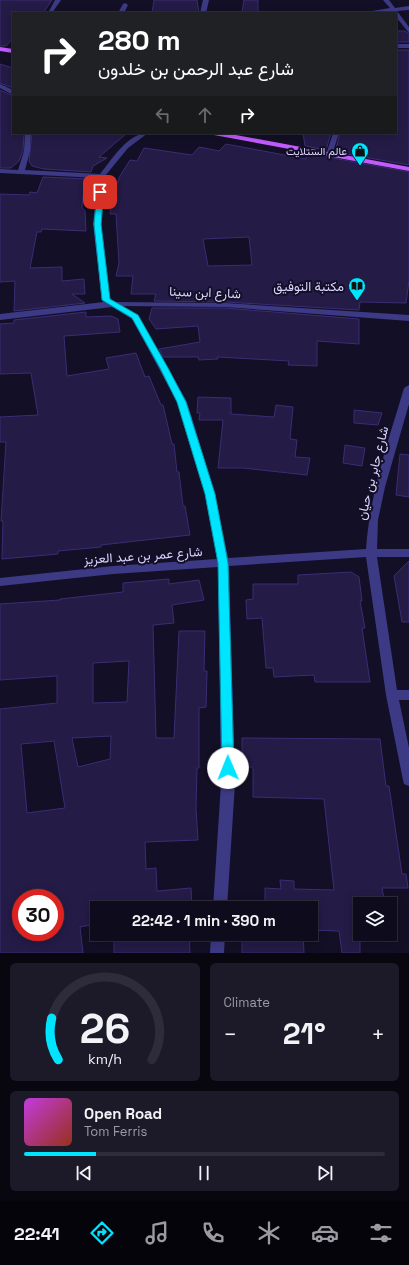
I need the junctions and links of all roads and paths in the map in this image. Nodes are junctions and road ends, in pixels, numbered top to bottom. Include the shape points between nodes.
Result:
1 (58, 0) edge
2 (206, 0) edge
3 (386, 0) edge
4 (125, 5) dead end
5 (409, 8) edge
6 (394, 9) junction
7 (50, 12) edge
8 (122, 12) edge
9 (203, 12) edge
10 (371, 12) edge
11 (396, 12) edge
12 (397, 13) edge
13 (409, 31) edge
14 (0, 44) edge
15 (12, 46) edge
16 (397, 46) edge
17 (409, 46) edge
18 (0, 49) edge
19 (12, 51) edge
20 (0, 86) edge
21 (12, 92) edge
22 (28, 134) edge
23 (144, 134) edge
24 (220, 134) edge
25 (252, 134) edge
26 (336, 134) edge
27 (331, 151) junction
28 (409, 162) edge
29 (409, 169) edge
30 (0, 171) edge
31 (21, 172) junction
32 (102, 176) junction
33 (113, 304) junction
34 (0, 317) edge
35 (409, 318) edge
36 (409, 388) edge
37 (371, 553) junction
38 (409, 553) edge
39 (223, 563) junction
40 (0, 582) edge
41 (392, 695) junction
42 (409, 695) edge
43 (409, 780) edge
44 (220, 901) edge
45 (218, 941) edge
46 (217, 953) edge

1 - 7 street
2 - 9 street
3 - 6 street
4 - 8 street
5 - 6 street
6 - 10 street
6 - 11 street
12 - 13 street
14 - 15 main road
16 - 17 street
18 - 19 main road
20 - 21 street
22 - 31 street via 27,151
23 - 32 street via 126,147
24 - 27 main road
25 - 27 main road
26 - 27 street
27 - 28 main road
27 - 29 main road
30 - 31 street
31 - 32 street
32 - 33 street via 97,224 104,269 104,293 106,300
33 - 34 street, شارع ابن سينا
33 - 35 street, شارع ابن سينا via 181,304
33 - 39 street via 135,317 182,402 210,494
36 - 37 street, شارع جابر بن حيان via 380,487 373,520
37 - 38 street, شارع عمر بن عبد العزيز
37 - 39 street, شارع عمر بن عبد العزيز
37 - 41 street, شارع جابر بن حيان
39 - 40 street, شارع عمر بن عبد العزيز via 113,570
39 - 44 street via 228,783
41 - 42 street
41 - 43 street, شارع جابر بن حيان
45 - 46 street

